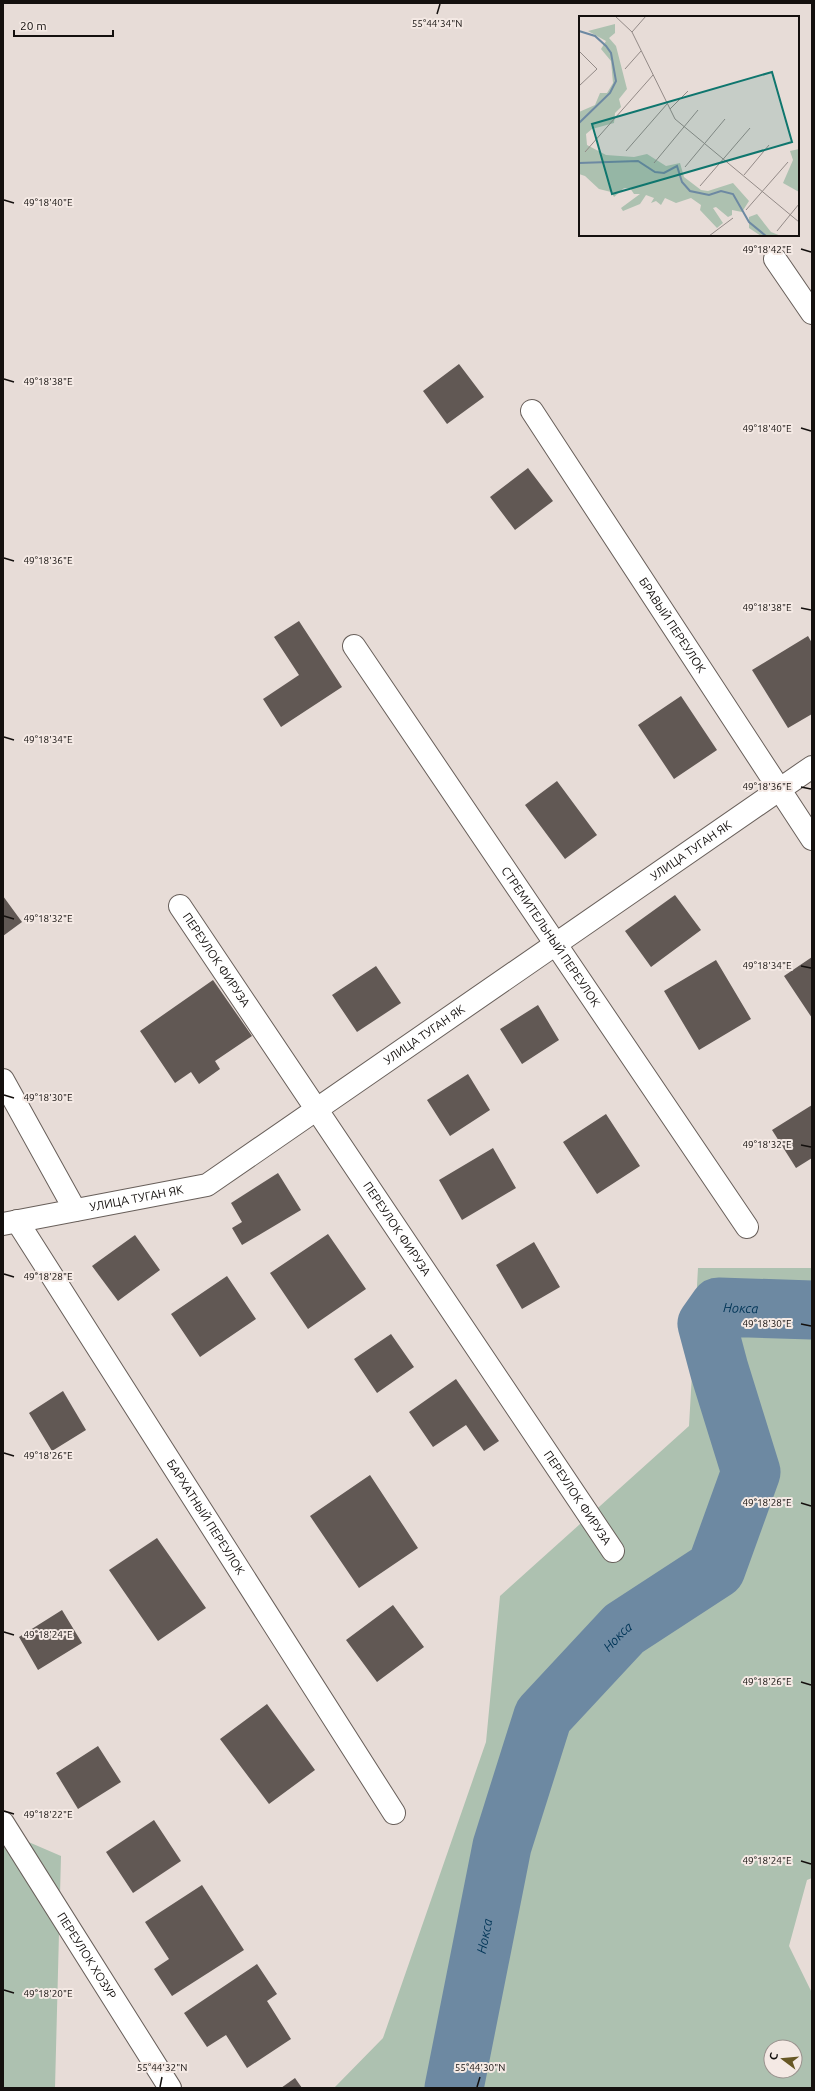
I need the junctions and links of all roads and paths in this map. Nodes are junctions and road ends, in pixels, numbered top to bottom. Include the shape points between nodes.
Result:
1 (775, 259) dead end
2 (812, 313) edge
3 (532, 411) dead end
4 (354, 646) dead end
5 (812, 767) edge
6 (780, 789) junction
7 (812, 838) edge
8 (180, 906) dead end
9 (555, 944) junction
10 (3, 1080) edge
11 (317, 1109) junction
12 (75, 1210) junction
13 (10, 1222) edge
14 (747, 1227) dead end
15 (613, 1551) dead end
16 (394, 1813) dead end
17 (3, 1823) edge
18 (170, 2088) edge

1 - 2 street
3 - 6 street, БРАВЫЙ ПЕРЕУЛОК
4 - 9 street, СТРЕМИТЕЛЬНЫЙ ПЕРЕУЛОК
5 - 6 street, УЛИЦА ТУГАН ЯК
6 - 7 street, БРАВЫЙ ПЕРЕУЛОК
6 - 9 street, УЛИЦА ТУГАН ЯК
8 - 11 street, ПЕРЕУЛОК ФИРУЗА
9 - 11 street, УЛИЦА ТУГАН ЯК
9 - 14 street, СТРЕМИТЕЛЬНЫЙ ПЕРЕУЛОК
10 - 12 street
11 - 12 street, УЛИЦА ТУГАН ЯК via 207,1185
11 - 15 street, ПЕРЕУЛОК ФИРУЗА
12 - 13 street, УЛИЦА ТУГАН ЯК
13 - 16 street, БАРХАТНЫЙ ПЕРЕУЛОК
17 - 18 street, ПЕРЕУЛОК ХОЗУР

